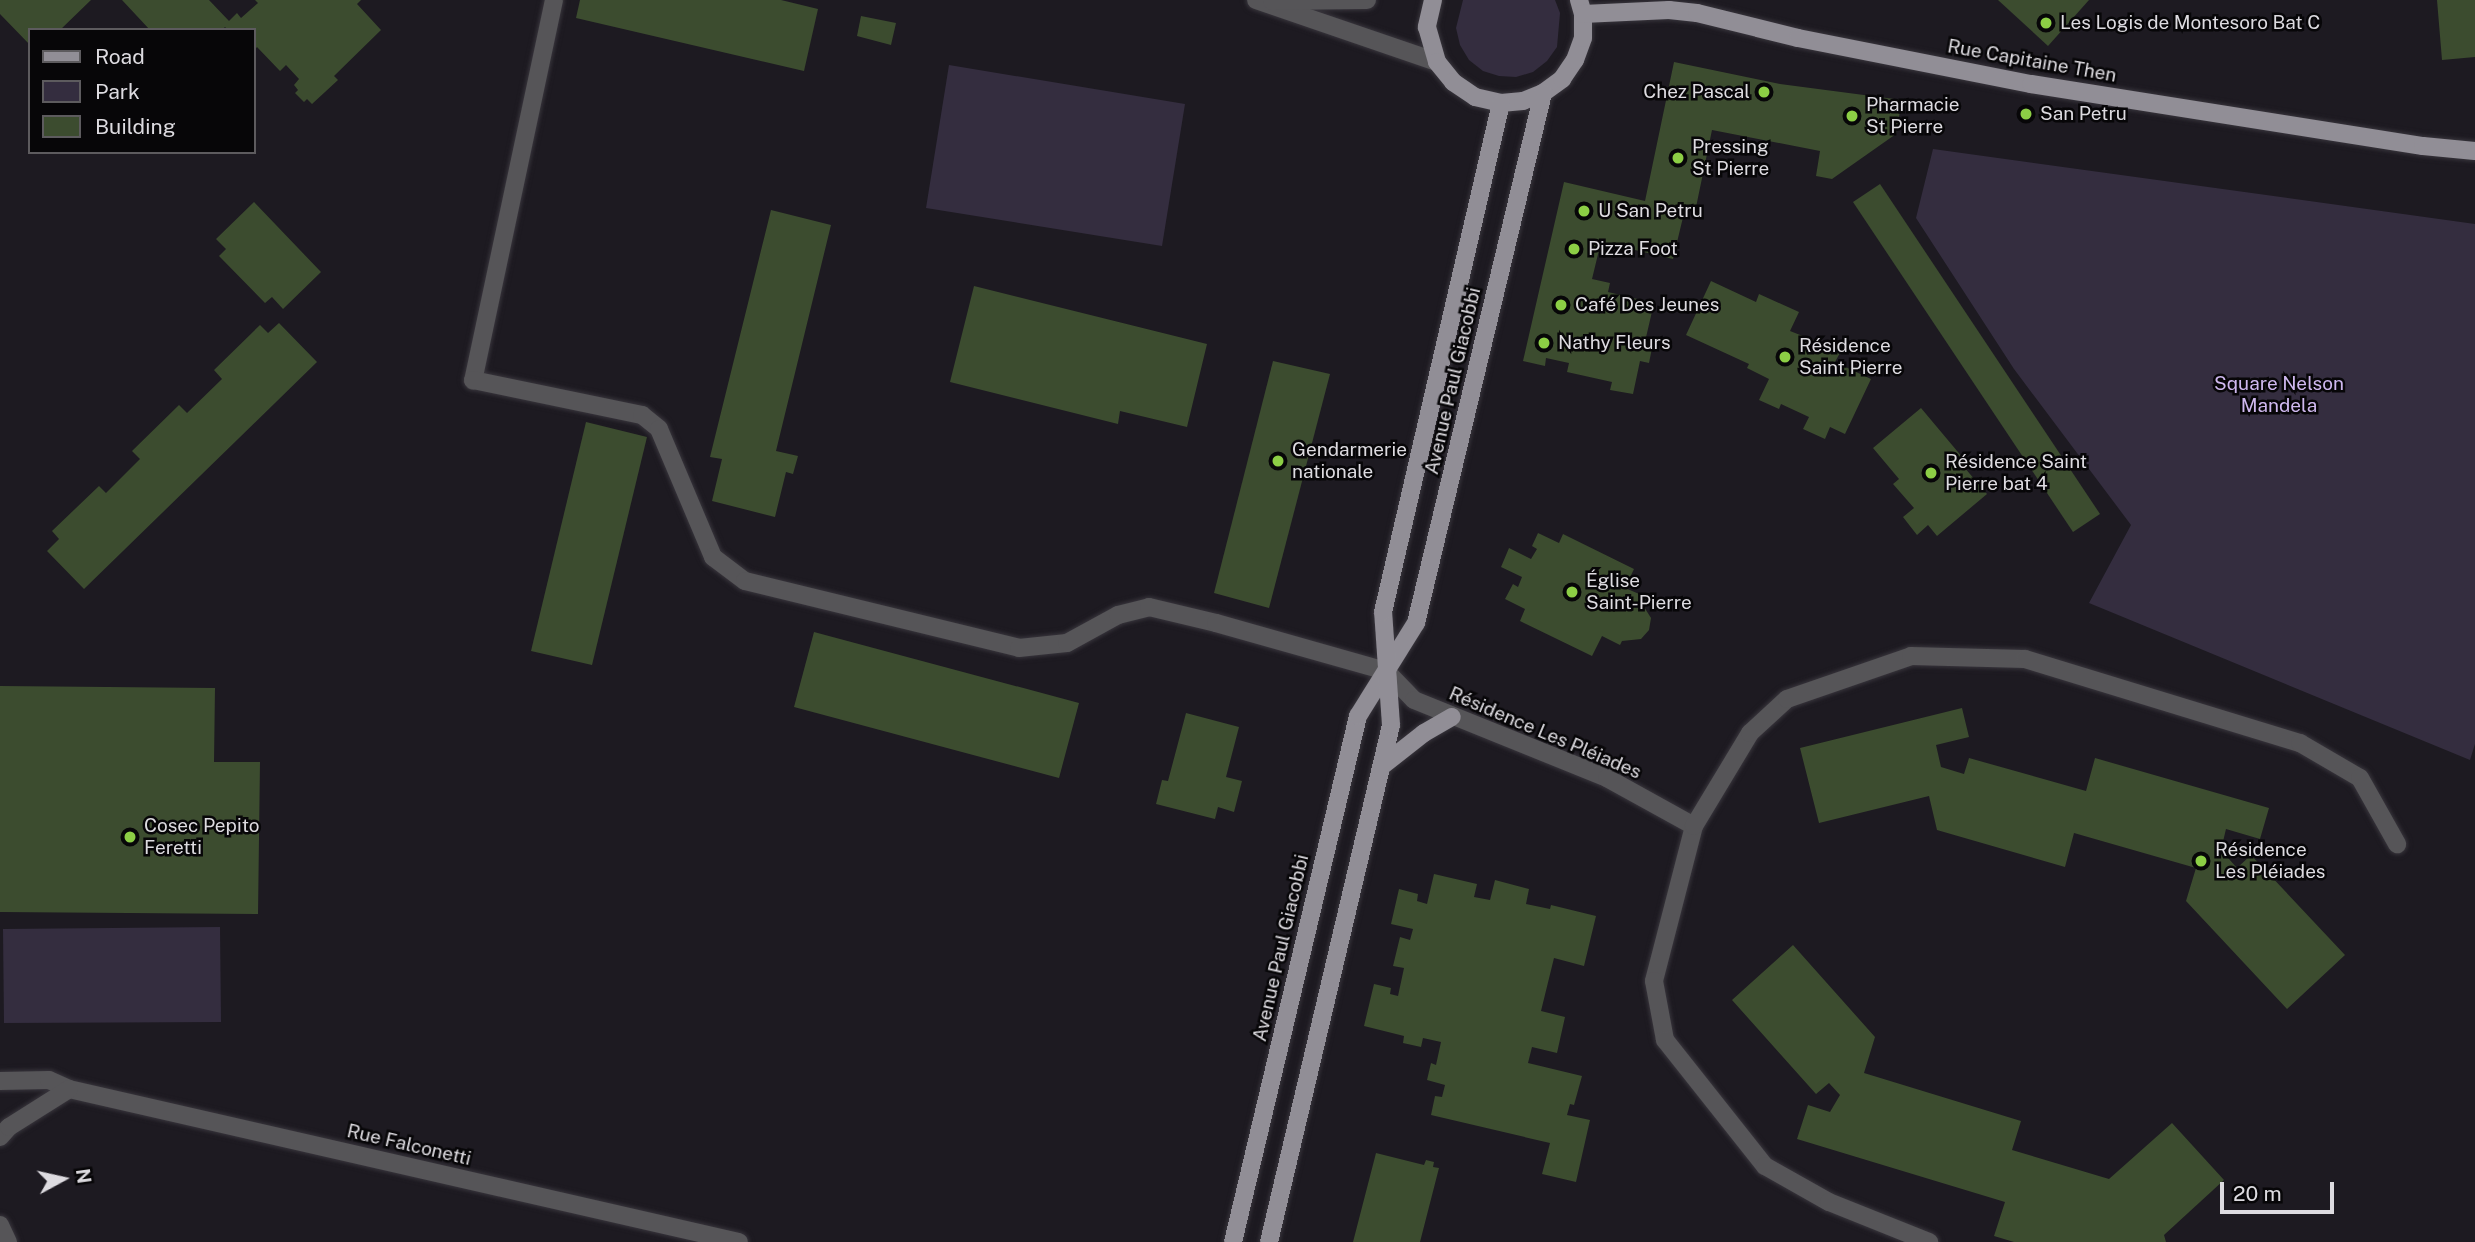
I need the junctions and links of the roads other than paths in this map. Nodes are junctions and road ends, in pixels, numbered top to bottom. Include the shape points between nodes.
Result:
1 (554, 0) edge
2 (1254, 0) edge
3 (1367, 0) edge
4 (1433, 0) edge
5 (1581, 7) edge
6 (1437, 62) junction
7 (1543, 93) junction
8 (1501, 103) junction
9 (2475, 151) edge
10 (1386, 671) junction
11 (1452, 717) junction
12 (1382, 766) junction
13 (1694, 826) junction
14 (2397, 844) dead end
15 (0, 1081) edge
16 (69, 1089) junction
17 (0, 1137) edge
18 (0, 1225) edge
19 (8, 1242) edge
20 (739, 1242) edge
21 (1233, 1242) edge
22 (1269, 1242) edge
23 (1929, 1242) edge

1 - 10 street via 473,380 642,415 659,429 713,556 745,581 1019,648 1067,643 1118,615 1149,607
2 - 3 street
2 - 6 street
4 - 6 main road via 1427,27
5 - 7 main road via 1583,37 1576,60 1562,79
5 - 9 main road, Rue Capitaine Then via 1697,13 2031,84
6 - 8 main road via 1453,82 1475,97
7 - 8 main road
7 - 10 main road, Avenue Paul Giacobbi via 1416,623
8 - 10 main road, Avenue Paul Giacobbi via 1383,612
10 - 11 street, Résidence Les Pléiades via 1414,700
10 - 12 main road, Avenue Paul Giacobbi via 1391,725
10 - 21 main road, Avenue Paul Giacobbi via 1358,716
11 - 12 main road
11 - 13 street, Résidence Les Pléiades via 1607,778
12 - 22 main road, Avenue Paul Giacobbi
13 - 14 street via 1750,733 1787,699 1911,656 2025,659 2300,743 2360,778
13 - 23 street via 1654,981 1665,1040 1765,1166 1829,1202
15 - 16 street, Rue Falconetti via 49,1080
16 - 17 street
16 - 20 street, Rue Falconetti
18 - 19 street

